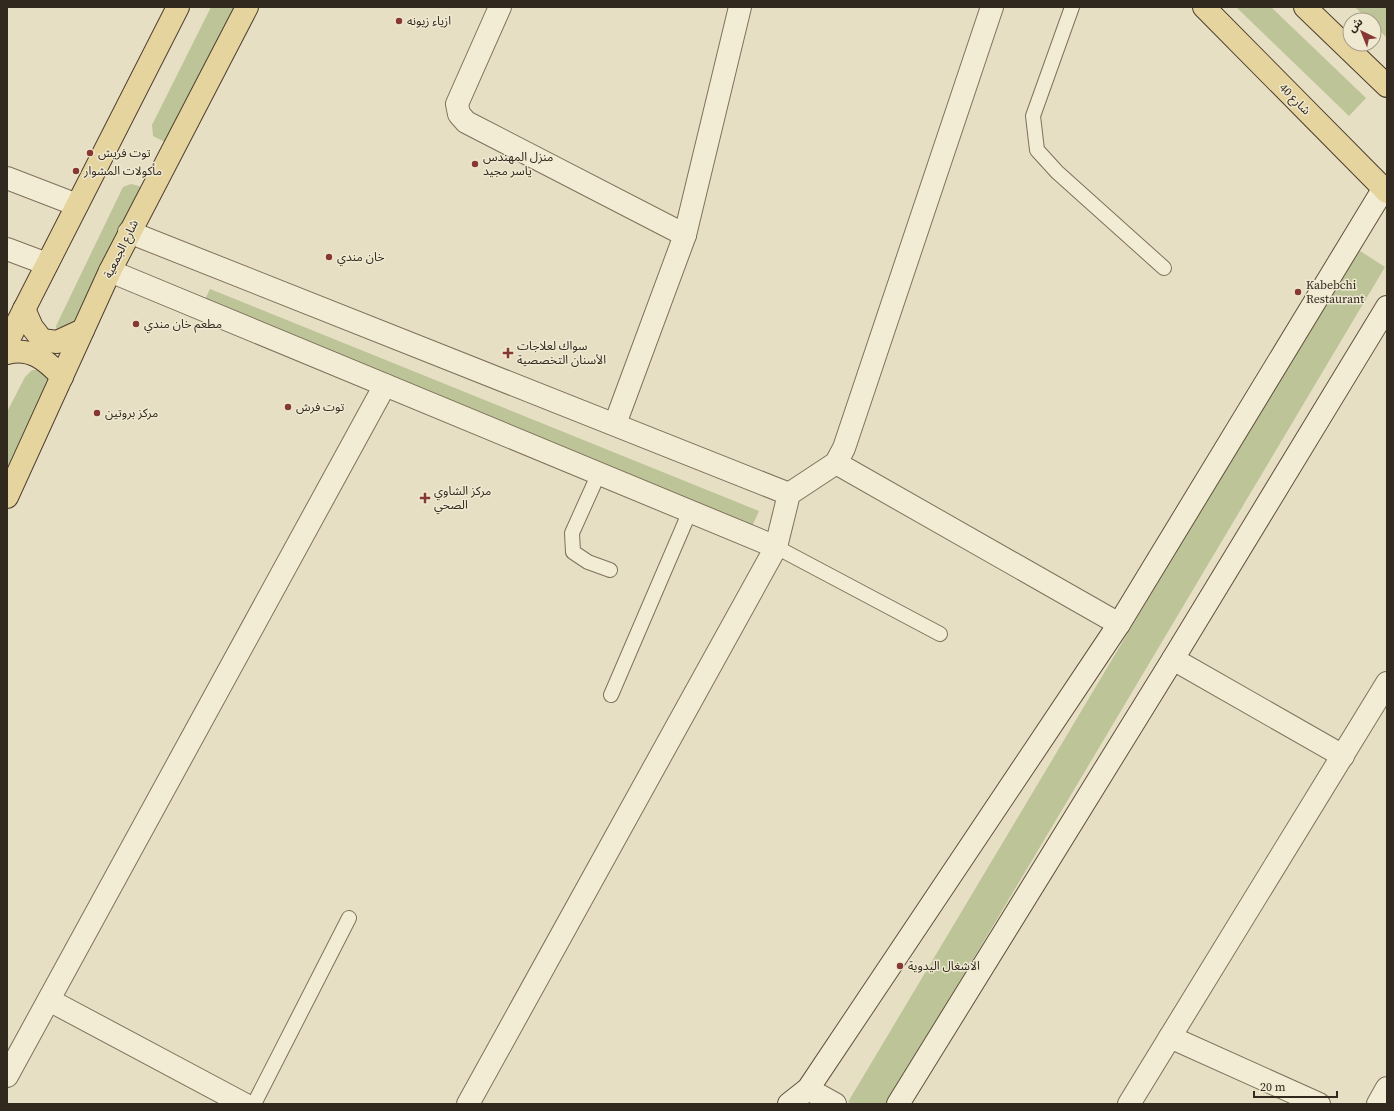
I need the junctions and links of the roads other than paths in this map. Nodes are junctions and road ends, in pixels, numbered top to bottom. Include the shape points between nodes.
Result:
1 (178, 7) edge
2 (247, 7) edge
3 (500, 7) edge
4 (740, 7) edge
5 (992, 7) edge
6 (1072, 7) edge
7 (1204, 7) edge
8 (1306, 8) edge
9 (1387, 86) edge
10 (7, 178) edge
11 (1385, 190) edge
12 (77, 204) junction
13 (128, 232) junction
14 (685, 235) junction
15 (7, 249) edge
16 (47, 264) junction
17 (1164, 268) dead end
18 (110, 271) junction
19 (1387, 307) edge
20 (24, 309) junction
21 (83, 330) junction
22 (7, 343) edge
23 (7, 353) edge
24 (62, 377) junction
25 (386, 385) junction
26 (615, 424) junction
27 (836, 462) junction
28 (599, 473) junction
29 (789, 494) junction
30 (7, 497) edge
31 (690, 511) junction
32 (776, 547) junction
33 (610, 570) dead end
34 (1118, 624) junction
35 (940, 634) dead end
36 (1173, 659) junction
37 (1387, 683) edge
38 (612, 695) dead end
39 (1343, 756) junction
40 (349, 918) dead end
41 (49, 1000) junction
42 (1170, 1037) junction
43 (7, 1076) edge
44 (1387, 1088) edge
45 (808, 1089) junction
46 (244, 1104) edge
47 (254, 1104) edge
48 (468, 1104) edge
49 (789, 1104) edge
50 (835, 1104) edge
51 (898, 1104) edge
52 (1129, 1104) edge
53 (1319, 1104) edge
54 (1378, 1104) edge

1 - 12 main road
2 - 13 main road, شارع الجمعية
3 - 14 street via 457,104 459,114 466,122
4 - 14 street
5 - 27 street via 846,440
6 - 17 lane via 1033,116 1037,150 1057,172
7 - 11 main road, شارع 40
8 - 9 main road
10 - 12 street
11 - 34 street
12 - 16 main road
13 - 18 main road, شارع الجمعية
13 - 26 street
14 - 26 street
15 - 16 street
16 - 20 main road
18 - 21 main road, شارع الجمعية
18 - 25 street
19 - 36 street
20 - 21 main road via 32,327 42,340 57,342
20 - 22 main road
21 - 24 main road, شارع الجمعية
23 - 24 main road via 16,351 33,354
24 - 30 main road, شارع الجمعية
25 - 28 street
25 - 41 street
26 - 29 street
27 - 29 street
27 - 34 street
28 - 31 street
28 - 33 lane via 572,533 573,552 588,562
29 - 32 street
31 - 32 street
31 - 38 lane
32 - 35 lane
32 - 48 street
34 - 45 street
36 - 39 street
36 - 51 street
37 - 39 street
39 - 42 street
40 - 47 lane
41 - 43 street
41 - 46 street
42 - 52 street
42 - 53 street
44 - 54 street
45 - 49 street
45 - 50 street

